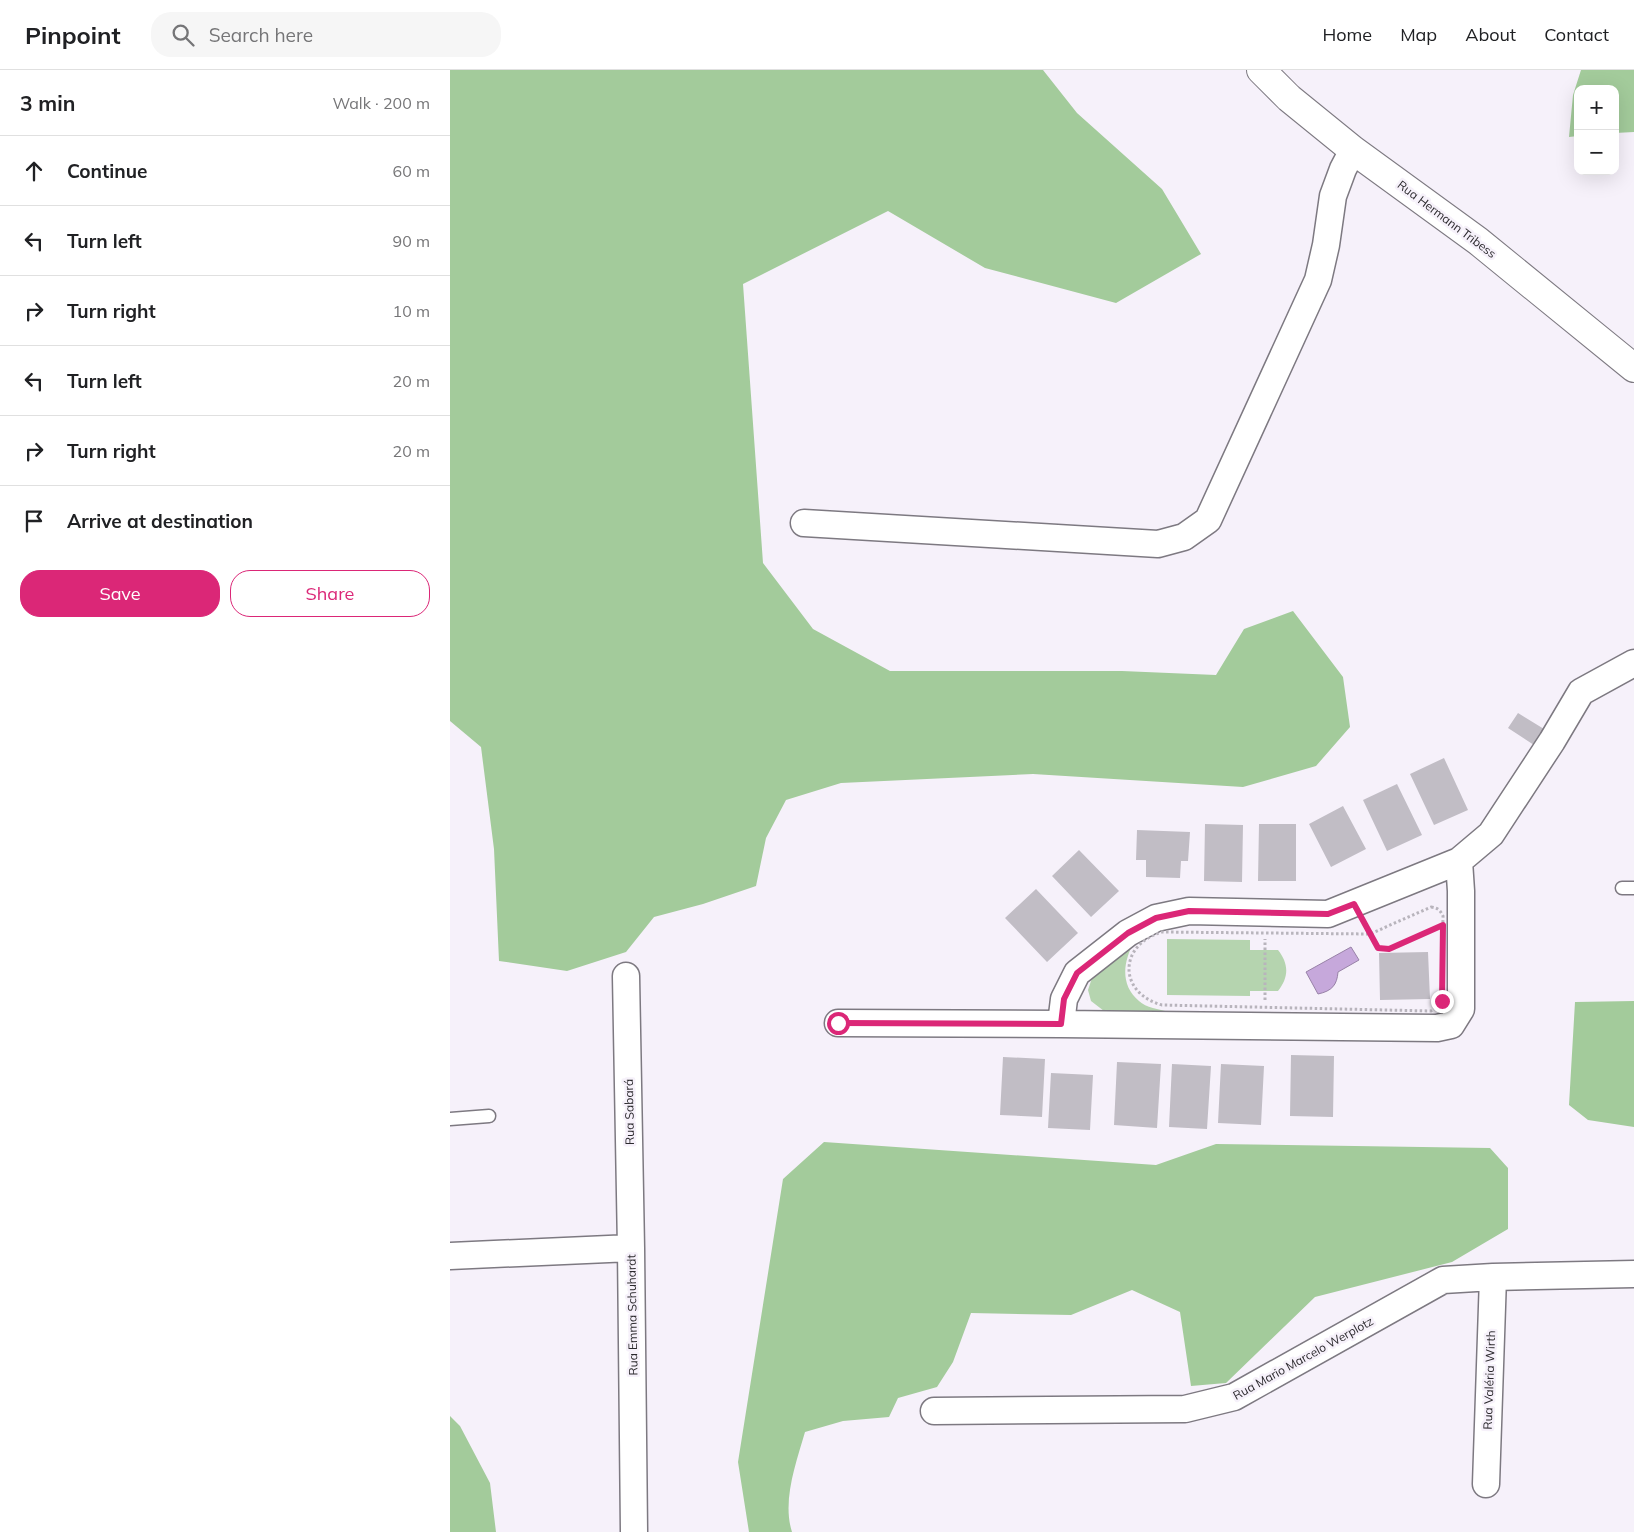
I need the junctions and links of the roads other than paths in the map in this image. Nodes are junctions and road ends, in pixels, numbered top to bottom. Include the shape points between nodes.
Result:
1 (1261, 70) edge
2 (1353, 150) junction
3 (1634, 368) edge
4 (804, 523) dead end
5 (1634, 663) edge
6 (1459, 861) junction
7 (626, 976) dead end
8 (838, 1023) dead end
9 (1061, 1024) junction
10 (489, 1116) dead end
11 (450, 1119) edge
12 (631, 1248) junction
13 (450, 1256) edge
14 (1634, 1274) edge
15 (1493, 1277) junction
16 (934, 1411) dead end
17 (1486, 1484) dead end
18 (634, 1532) edge

1 - 2 main road, Rua Hermann Tribess via 1289,98
2 - 3 main road, Rua Hermann Tribess via 1478,240
2 - 4 street via 1342,169 1333,196 1318,280 1208,520 1184,537 1158,544
5 - 6 street via 1581,692 1491,834
6 - 9 street via 1328,914 1189,911 1156,918 1128,933 1077,973 1064,999
6 - 9 street via 1461,1009 1451,1025 1427,1028
7 - 12 street, Rua Sabará
8 - 9 street
10 - 11 lane
12 - 13 street, Rua Emma Schuhardt
12 - 18 street, Rua Emma Schuhardt
14 - 15 street, Rua Mario Marcelo Werplotz
15 - 16 street, Rua Mario Marcelo Werplotz via 1443,1280 1234,1397 1185,1409
15 - 17 street, Rua Valéria Wirth

